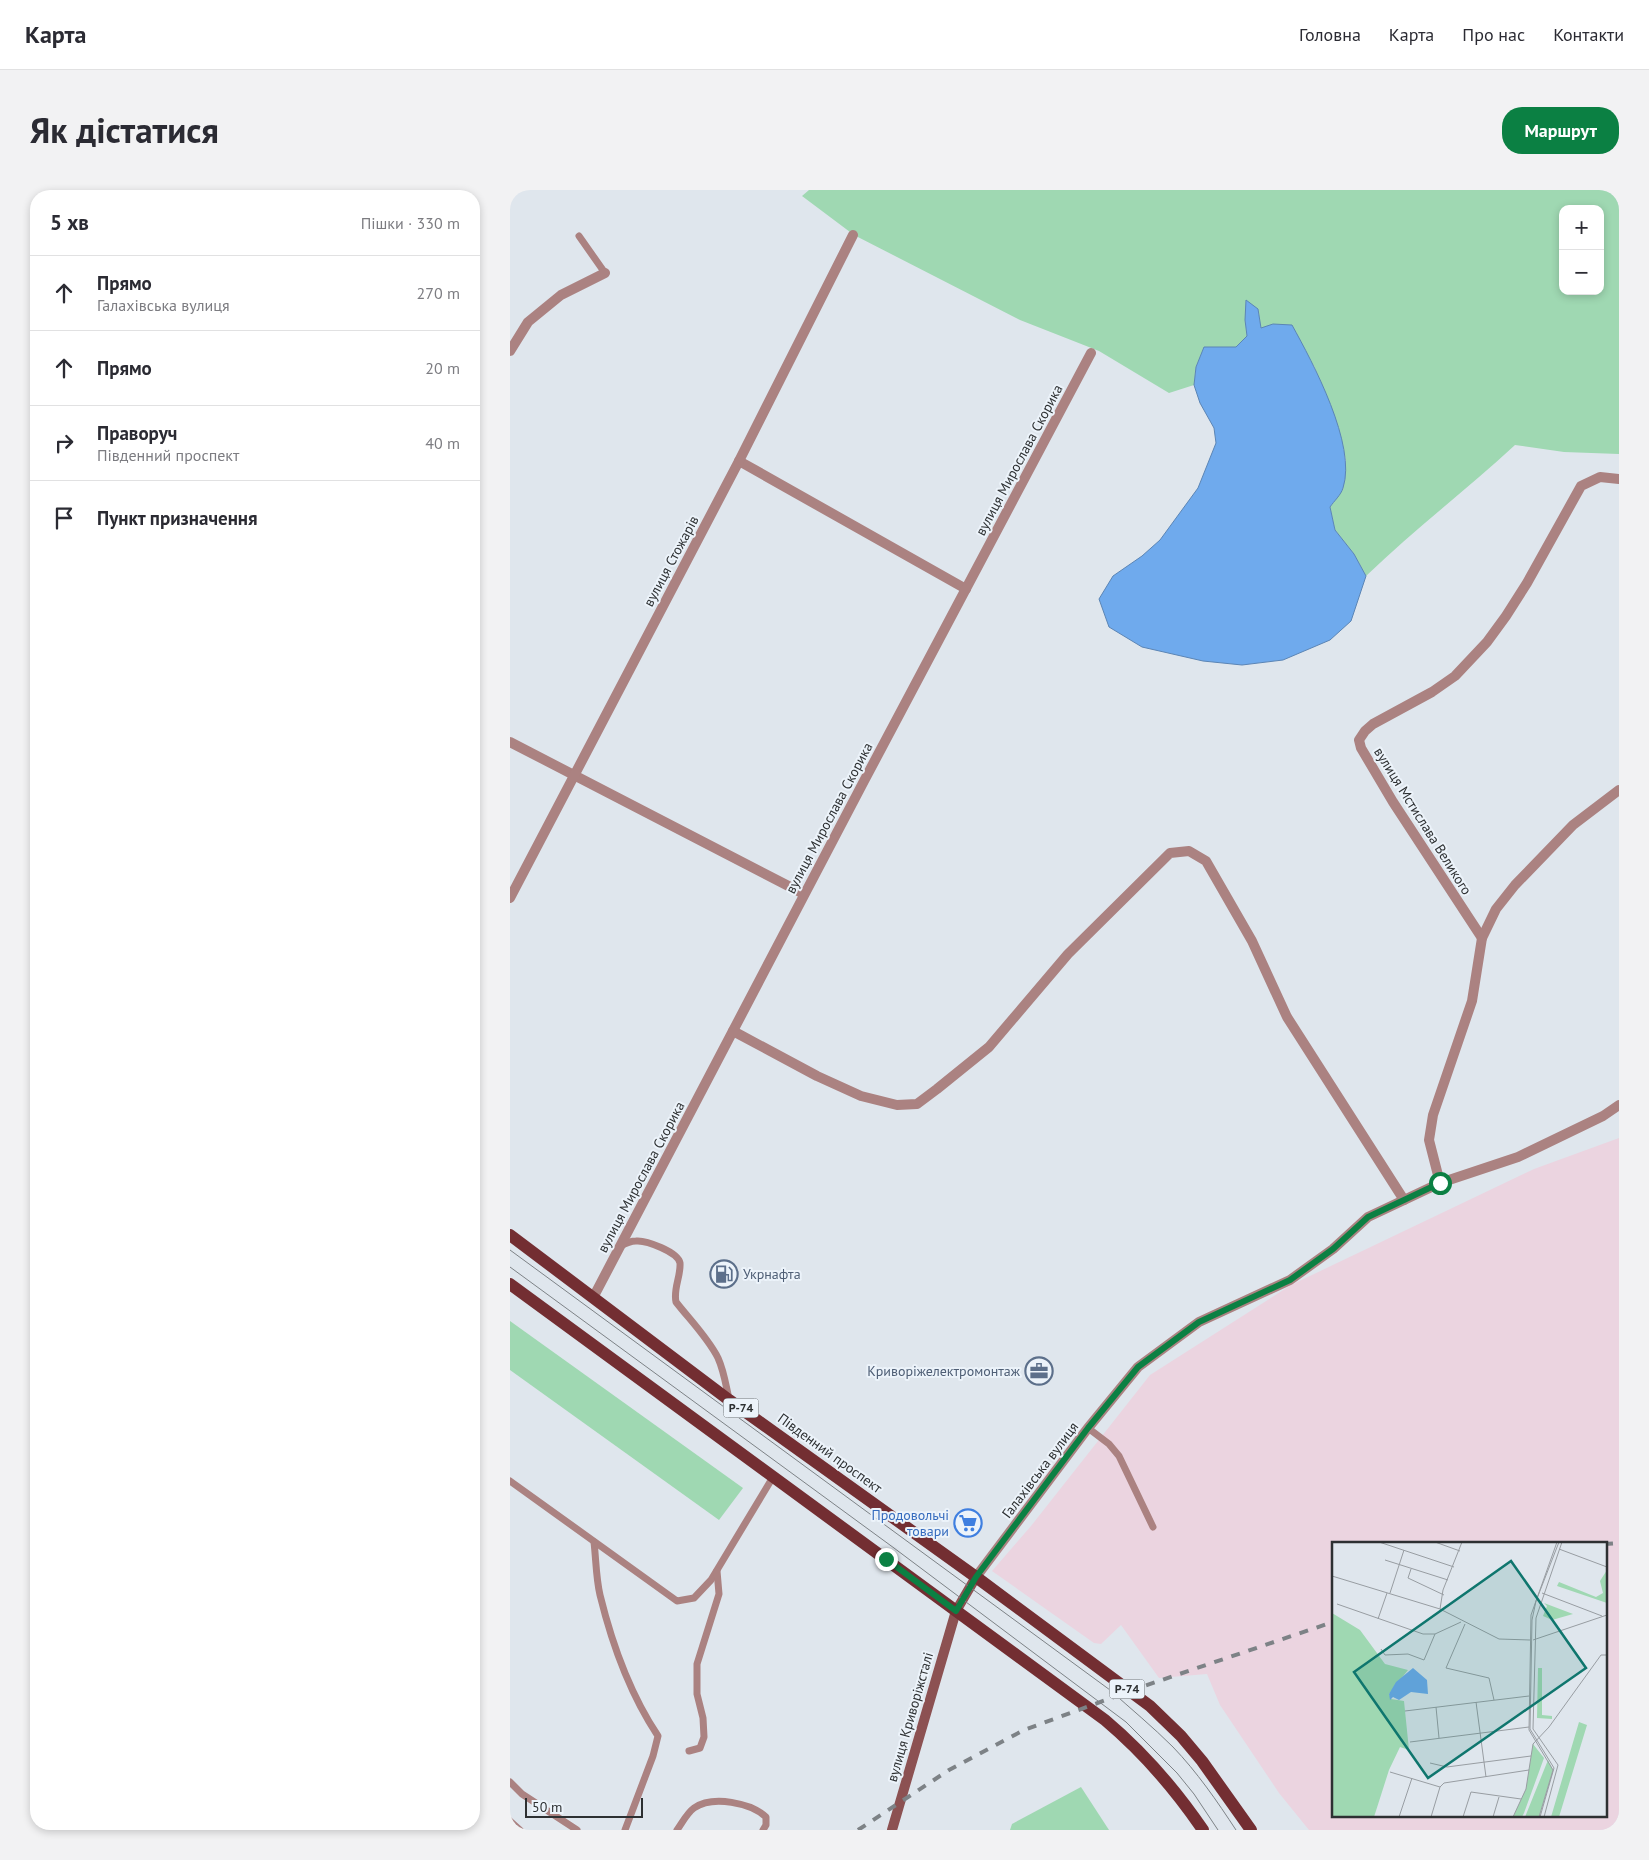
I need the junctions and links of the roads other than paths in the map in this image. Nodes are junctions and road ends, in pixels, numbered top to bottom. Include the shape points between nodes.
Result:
1 (579, 236) dead end
2 (853, 236) dead end
3 (605, 273) joint
4 (510, 351) edge
5 (1091, 353) dead end
6 (739, 461) junction
7 (1619, 479) edge
8 (966, 589) junction
9 (510, 742) edge
10 (575, 775) junction
11 (1619, 790) edge
12 (804, 894) junction
13 (510, 898) edge
14 (1482, 938) junction
15 (733, 1031) junction
16 (1619, 1105) edge
17 (1440, 1183) junction
18 (1404, 1200) junction
19 (510, 1235) edge
20 (621, 1246) junction
21 (510, 1284) edge
22 (594, 1296) junction
23 (729, 1400) junction
24 (1088, 1428) junction
25 (773, 1477) junction
26 (510, 1481) edge
27 (1153, 1527) dead end
28 (594, 1542) junction
29 (717, 1570) junction
30 (976, 1577) junction
31 (956, 1611) junction
32 (689, 1751) dead end
33 (510, 1782) edge
34 (510, 1821) edge
35 (520, 1830) edge
36 (577, 1830) edge
37 (625, 1830) edge
38 (677, 1830) edge
39 (763, 1830) edge
40 (892, 1830) edge
41 (1203, 1830) edge
42 (1251, 1830) edge

1 - 3 lane
2 - 6 street, вулиця Стожарів
3 - 4 street via 548,305 528,322
5 - 8 street, вулиця Мирослава Скорика
6 - 8 street
6 - 10 street, вулиця Стожарів
7 - 14 street, вулиця Мстислава Великого via 1600,477 1581,486 1506,616 1455,676 1373,724 1359,740 1393,802
8 - 12 street, вулиця Мирослава Скорика
9 - 10 street
10 - 12 street
10 - 13 street, вулиця Стожарів
11 - 14 street via 1573,825 1542,856 1496,909
12 - 15 street, вулиця Мирослава Скорика
14 - 17 street via 1472,1000 1433,1115 1429,1140
15 - 18 street via 861,1096 896,1105 917,1104 989,1047 1068,954 1170,853 1188,851 1206,861 1252,941 1287,1017
15 - 20 street, вулиця Мирослава Скорика
16 - 17 street, Галахівська вулиця via 1518,1157
17 - 18 street, Галахівська вулиця
18 - 24 street, Галахівська вулиця via 1368,1217 1333,1249 1290,1280 1199,1322 1138,1367
19 - 22 main road, Південний проспект / Р-74
20 - 22 street, вулиця Мирослава Скорика
20 - 23 lane via 642,1241 663,1248 677,1258 680,1265 674,1296 676,1302 717,1357
21 - 25 main road, Р-74
22 - 23 main road, Південний проспект / Р-74
23 - 30 main road, Південний проспект / Р-74
24 - 27 lane via 1109,1444 1118,1456
24 - 30 street, Галахівська вулиця
25 - 29 lane
25 - 31 main road, Р-74
26 - 28 lane
28 - 29 lane via 677,1601 694,1598
28 - 37 lane via 600,1594 619,1657 633,1692 658,1736
29 - 32 lane via 719,1594 697,1664 697,1694 704,1737 700,1748
30 - 31 main road, вулиця Криворіжсталі
30 - 42 main road, Південний проспект / Р-74 via 1150,1706 1202,1761
31 - 40 main road, вулиця Криворіжсталі
31 - 41 main road, Р-74 via 1128,1739 1189,1809
33 - 36 lane via 522,1794
34 - 35 lane
38 - 39 lane via 694,1808 708,1802 725,1802 759,1811 766,1818

